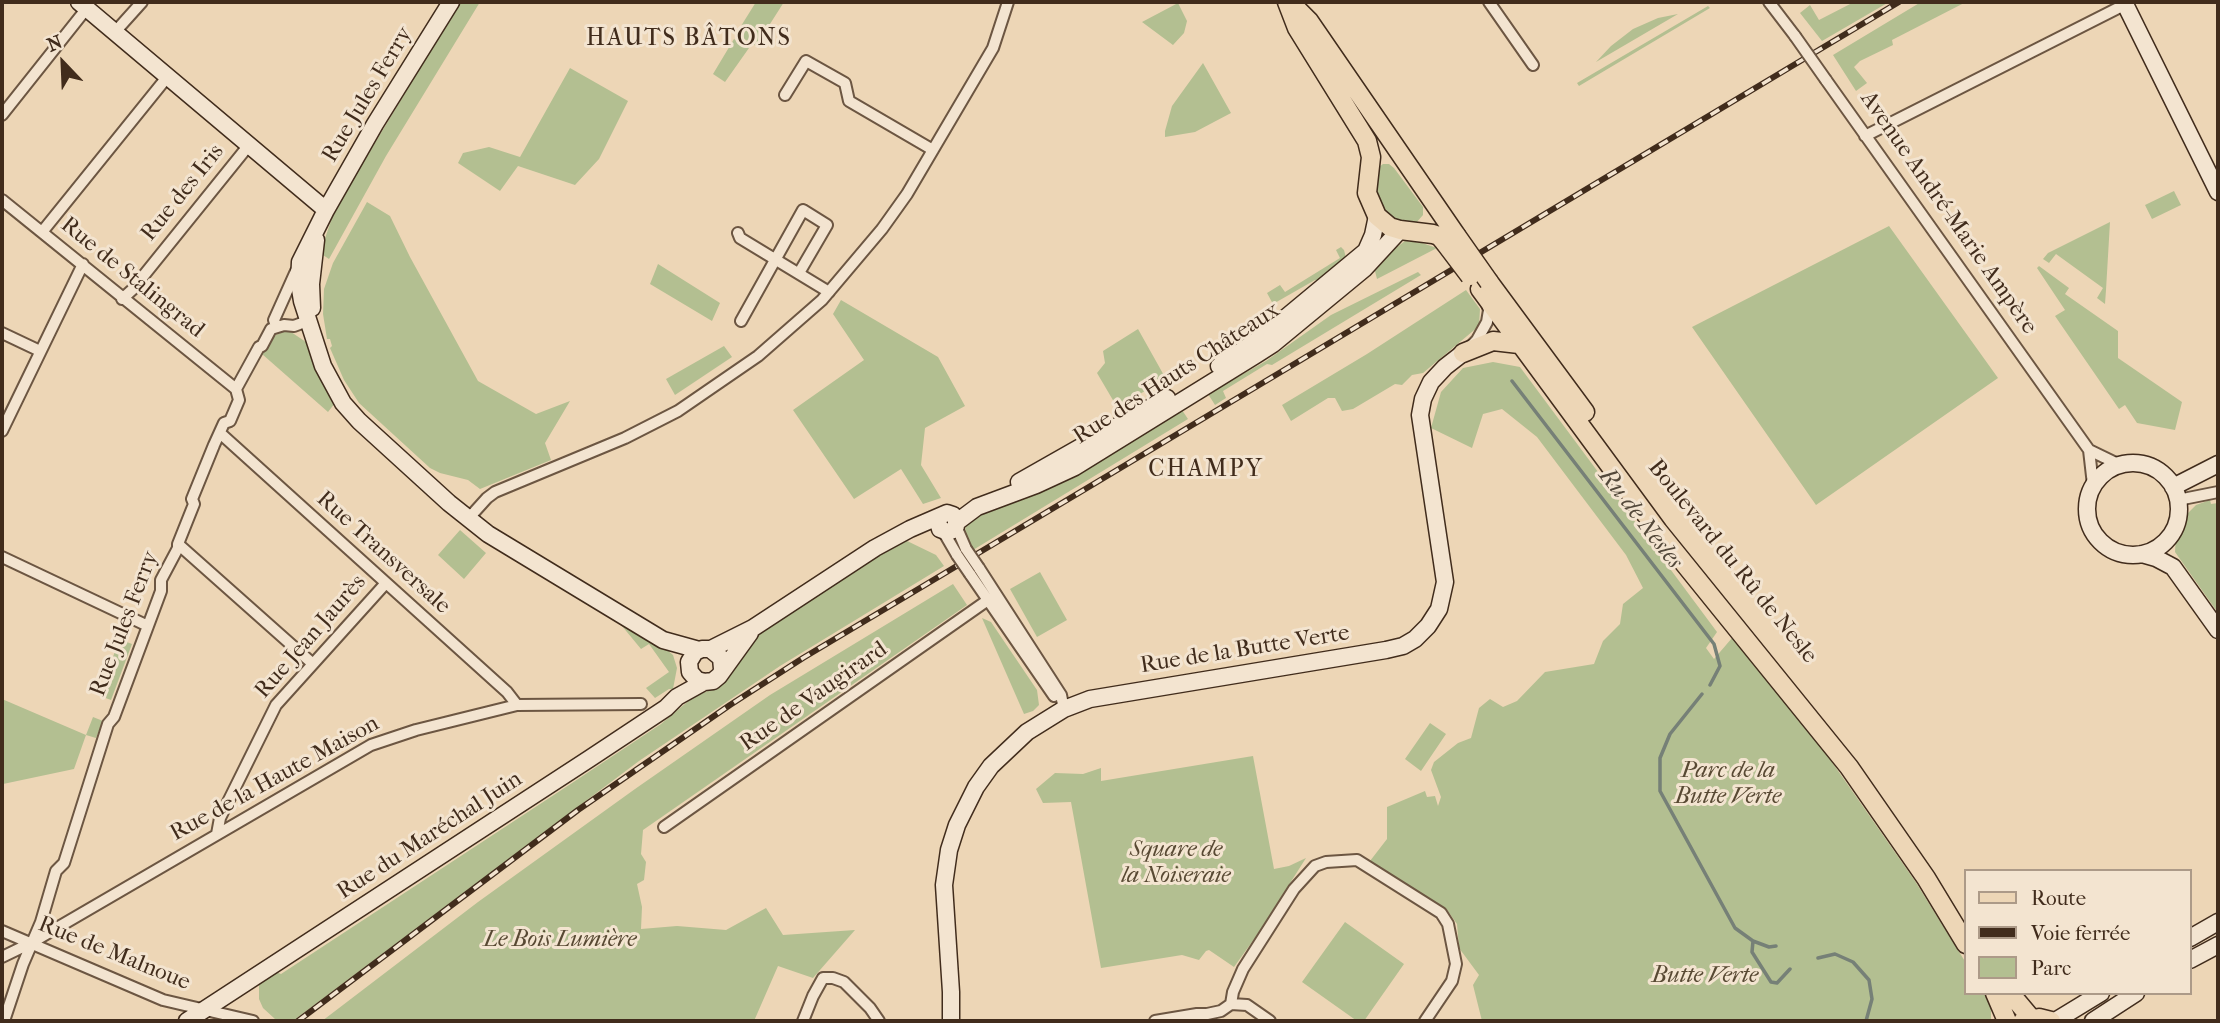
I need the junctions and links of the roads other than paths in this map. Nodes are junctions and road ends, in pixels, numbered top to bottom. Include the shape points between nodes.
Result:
1 (142, 2) edge
2 (1008, 2) edge
3 (1288, 2) edge
4 (1489, 2) edge
5 (1769, 2) edge
6 (2127, 3) edge
7 (446, 4) edge
8 (83, 5) edge
9 (115, 32) junction
10 (1533, 65) dead end
11 (167, 76) junction
12 (785, 95) dead end
13 (2, 115) edge
14 (1865, 136) junction
15 (249, 145) junction
16 (933, 150) junction
17 (1408, 166) junction
18 (1370, 170) junction
19 (2218, 192) edge
20 (1426, 194) junction
21 (2, 200) edge
22 (326, 210) junction
23 (1377, 216) junction
24 (317, 227) junction
25 (1400, 230) junction
26 (42, 232) junction
27 (738, 233) dead end
28 (1450, 239) junction
29 (775, 258) junction
30 (300, 262) junction
31 (83, 264) junction
32 (799, 272) junction
33 (1485, 290) junction
34 (830, 292) junction
35 (122, 299) junction
36 (741, 321) dead end
37 (302, 323) junction
38 (274, 328) junction
39 (2, 333) edge
40 (1519, 344) junction
41 (40, 351) junction
42 (1463, 353) junction
43 (236, 389) junction
44 (2, 431) edge
45 (220, 433) junction
46 (2089, 450) junction
47 (2218, 464) edge
48 (2120, 465) junction
49 (2094, 485) junction
50 (2218, 492) edge
51 (2175, 494) junction
52 (468, 519) junction
53 (948, 523) junction
54 (2171, 535) junction
55 (178, 544) junction
56 (2142, 554) junction
57 (2, 557) edge
58 (2173, 566) junction
59 (975, 571) junction
60 (386, 583) junction
61 (988, 600) junction
62 (148, 626) junction
63 (753, 628) junction
64 (2218, 630) edge
65 (663, 640) junction
66 (705, 650) junction
67 (313, 664) junction
68 (689, 666) junction
69 (722, 669) junction
70 (704, 682) junction
71 (1045, 683) junction
72 (677, 697) junction
73 (1062, 702) junction
74 (641, 704) dead end
75 (517, 705) junction
76 (1042, 723) junction
77 (664, 827) dead end
78 (217, 834) junction
79 (1965, 920) edge
80 (2218, 922) edge
81 (2, 930) edge
82 (2192, 937) edge
83 (1965, 942) edge
84 (31, 943) junction
85 (2218, 945) edge
86 (2, 957) edge
87 (2192, 959) edge
88 (1996, 995) edge
89 (2011, 995) edge
90 (2098, 995) edge
91 (2133, 995) edge
92 (2134, 995) edge
93 (1231, 1004) junction
94 (205, 1010) junction
95 (1210, 1018) edge
96 (2027, 1020) edge
97 (5, 1021) edge
98 (187, 1021) edge
99 (253, 1021) edge
100 (803, 1021) edge
101 (879, 1021) edge
102 (951, 1021) edge
103 (1155, 1021) edge
104 (1270, 1021) edge
105 (1425, 1021) edge
106 (2007, 1021) edge
107 (2053, 1021) edge
108 (2093, 1021) edge
109 (2105, 1021) edge

1 - 9 street
2 - 16 street via 993,48
3 - 17 main road via 1309,21
3 - 18 main road via 1297,27 1367,141
4 - 10 street
5 - 14 street, Avenue André-Marie Ampère, bridge
6 - 14 street
6 - 19 street
7 - 22 street, Rue Jules Ferry
8 - 9 street
8 - 13 street
9 - 11 street
11 - 15 street
11 - 26 street
12 - 16 street via 806,61 845,83 849,101
14 - 46 street, Avenue André-Marie Ampère
15 - 22 street
15 - 35 street, Rue des Iris
16 - 34 street via 882,229
17 - 18 main road via 1385,158
17 - 20 main road
18 - 23 main road via 1367,193
20 - 25 main road via 1430,219
20 - 28 main road
21 - 26 street, Rue de Stalingrad
22 - 24 street, Rue Jules Ferry
23 - 25 main road
23 - 53 street, Rue des Hauts Châteaux via 1366,251 1266,334 1205,375
24 - 30 street, Rue Jules Ferry
24 - 37 street
25 - 28 main road
25 - 53 street, Rue des Hauts Châteaux via 1364,269 1273,344 1075,467
26 - 31 street, Rue de Stalingrad
27 - 29 street
28 - 33 main road, bridge
29 - 32 street
29 - 32 street via 803,210 827,225
29 - 36 street
30 - 37 street
30 - 38 street, Rue Jules Ferry
31 - 35 street, Rue de Stalingrad
31 - 41 street
32 - 34 street
33 - 40 main road
33 - 42 street, Rue de la Butte Verte via 1487,322
33 - 79 main road, Boulevard du Rû de Nesle via 1677,539 1857,759
34 - 52 street via 758,356 678,411 495,492
35 - 43 street, Rue de Stalingrad
37 - 38 street
37 - 52 street via 343,403
38 - 43 street, Rue Jules Ferry
39 - 41 street
40 - 42 main road via 1493,341
40 - 83 main road via 1672,550 1849,767
41 - 44 street
42 - 73 street, Rue de la Butte Verte via 1426,389 1421,407 1445,582 1439,610 1421,634 1387,650
43 - 45 street, Rue Jules Ferry via 239,400
45 - 55 street, Rue Jules Ferry
45 - 60 street, Rue Transversale
46 - 48 street, Avenue André-Marie Ampère
46 - 49 street, Avenue André-Marie Ampère
47 - 51 street
48 - 49 street
48 - 51 street via 2150,467 2163,475
49 - 56 street via 2087,515 2100,542 2113,551
50 - 51 street
51 - 54 street via 2179,512
52 - 65 street
53 - 59 street, bridge
53 - 63 street, Rue des Hauts Châteaux via 914,527
54 - 56 street
54 - 58 street
55 - 62 street, Rue Jules Ferry via 161,580
55 - 67 street
56 - 58 street
57 - 62 street
58 - 64 street
59 - 61 street
59 - 73 street
60 - 67 street, Rue Jean Jaurès
60 - 75 street, Rue Transversale
61 - 71 street
61 - 77 street, Rue de Vaugirard
62 - 84 street, Rue Jules Ferry via 108,724 64,863 56,871
63 - 66 street, Rue des Hauts Châteaux
63 - 69 street, Rue des Hauts Châteaux
65 - 66 street
65 - 68 street
66 - 68 street via 691,657
66 - 69 street via 722,659
67 - 78 street, Rue Jean Jaurès via 270,714 220,818
68 - 70 street via 694,678
68 - 72 street, Rue du Maréchal Juin
69 - 70 street via 716,679
70 - 72 street, Rue du Maréchal Juin
71 - 73 street
71 - 76 street via 1053,701
72 - 94 street, Rue du Maréchal Juin
73 - 76 street, Rue de la Butte Verte
74 - 75 street, Rue de la Haute Maison
75 - 78 street, Rue de la Haute Maison via 371,746
76 - 102 street, Rue de la Butte Verte via 991,766 957,825 944,886
78 - 84 street, Rue de la Haute Maison
80 - 82 street
81 - 84 street, Rue de Malnoue
84 - 86 street, Rue de la Haute Maison
84 - 94 street, Rue de Malnoue via 163,1000
84 - 97 street, Rue Jules Ferry
85 - 87 street
88 - 106 main road
89 - 96 main road
90 - 107 street
91 - 108 street
92 - 109 street
93 - 95 street
93 - 104 street via 1247,1005
93 - 105 street via 1243,969 1294,889 1315,866 1357,860 1441,913 1448,924 1456,964 1452,981
94 - 98 street, Rue du Maréchal Juin
94 - 99 street, Rue de Malnoue
95 - 103 street via 1197,1014
96 - 107 main road
100 - 101 street via 822,978 844,982

